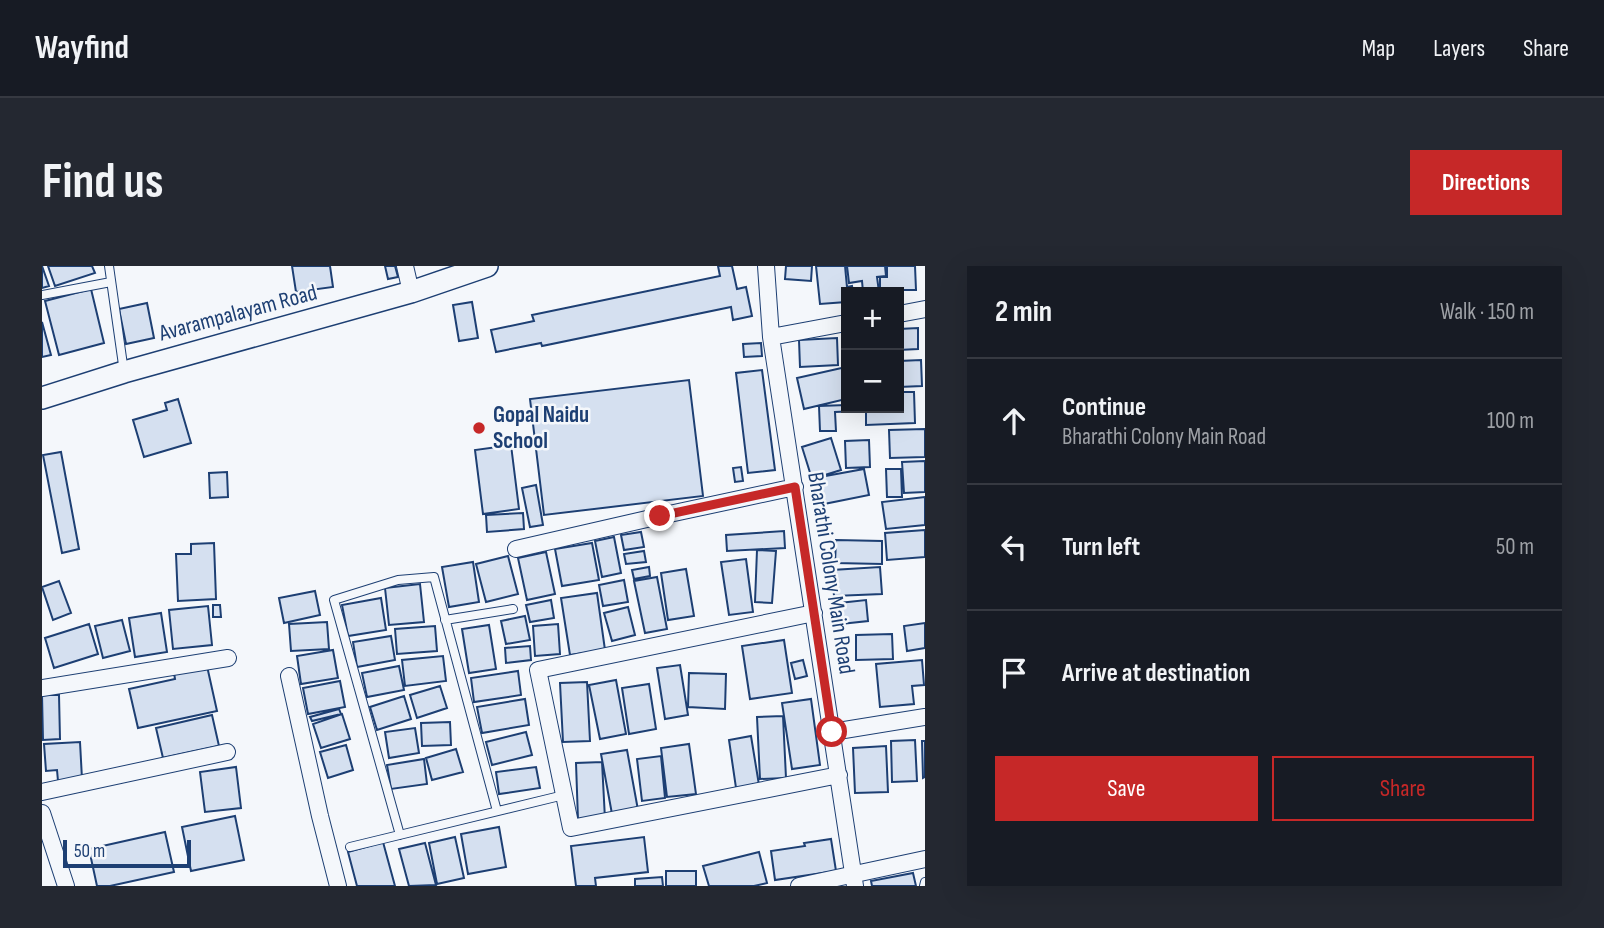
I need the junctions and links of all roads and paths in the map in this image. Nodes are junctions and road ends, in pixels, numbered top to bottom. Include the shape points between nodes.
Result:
1 (109, 266) edge
2 (405, 266) edge
3 (487, 266) edge
4 (766, 266) edge
5 (111, 282) junction
6 (411, 292) junction
7 (42, 295) edge
8 (925, 309) edge
9 (904, 313) edge
10 (841, 324) edge
11 (771, 337) junction
12 (124, 372) junction
13 (42, 398) edge
14 (795, 487) junction
15 (516, 550) dead end
16 (513, 609) dead end
17 (814, 612) junction
18 (445, 620) junction
19 (228, 658) dead end
20 (289, 676) dead end
21 (42, 688) edge
22 (925, 717) edge
23 (832, 732) junction
24 (227, 752) dead end
25 (839, 775) junction
26 (42, 792) edge
27 (564, 795) junction
28 (497, 811) junction
29 (42, 813) edge
30 (400, 835) junction
31 (350, 847) dead end
32 (925, 859) edge
33 (854, 879) edge
34 (66, 886) edge
35 (338, 886) edge
36 (799, 886) edge

1 - 5 lane
2 - 6 street
3 - 6 street, Avarampalayam Road
4 - 11 street, Bharathi Colony Main Road
5 - 7 lane
5 - 12 lane
6 - 12 street, Avarampalayam Road
8 - 9 street
10 - 11 street
11 - 14 street, Bharathi Colony Main Road
12 - 13 street, Avarampalayam Road
14 - 15 street
14 - 17 street, Bharathi Colony Main Road
16 - 18 lane
17 - 23 street, Bharathi Colony Main Road
17 - 27 street via 538,670
18 - 28 lane
18 - 30 lane via 434,577 398,580 334,600
19 - 21 street
20 - 35 street
22 - 23 street
23 - 25 street, Bharathi Colony Main Road
24 - 26 street
25 - 27 street via 571,828
25 - 33 street, Bharathi Colony Main Road
27 - 28 lane
28 - 30 lane
29 - 34 street
30 - 31 lane
32 - 33 street
33 - 36 street

